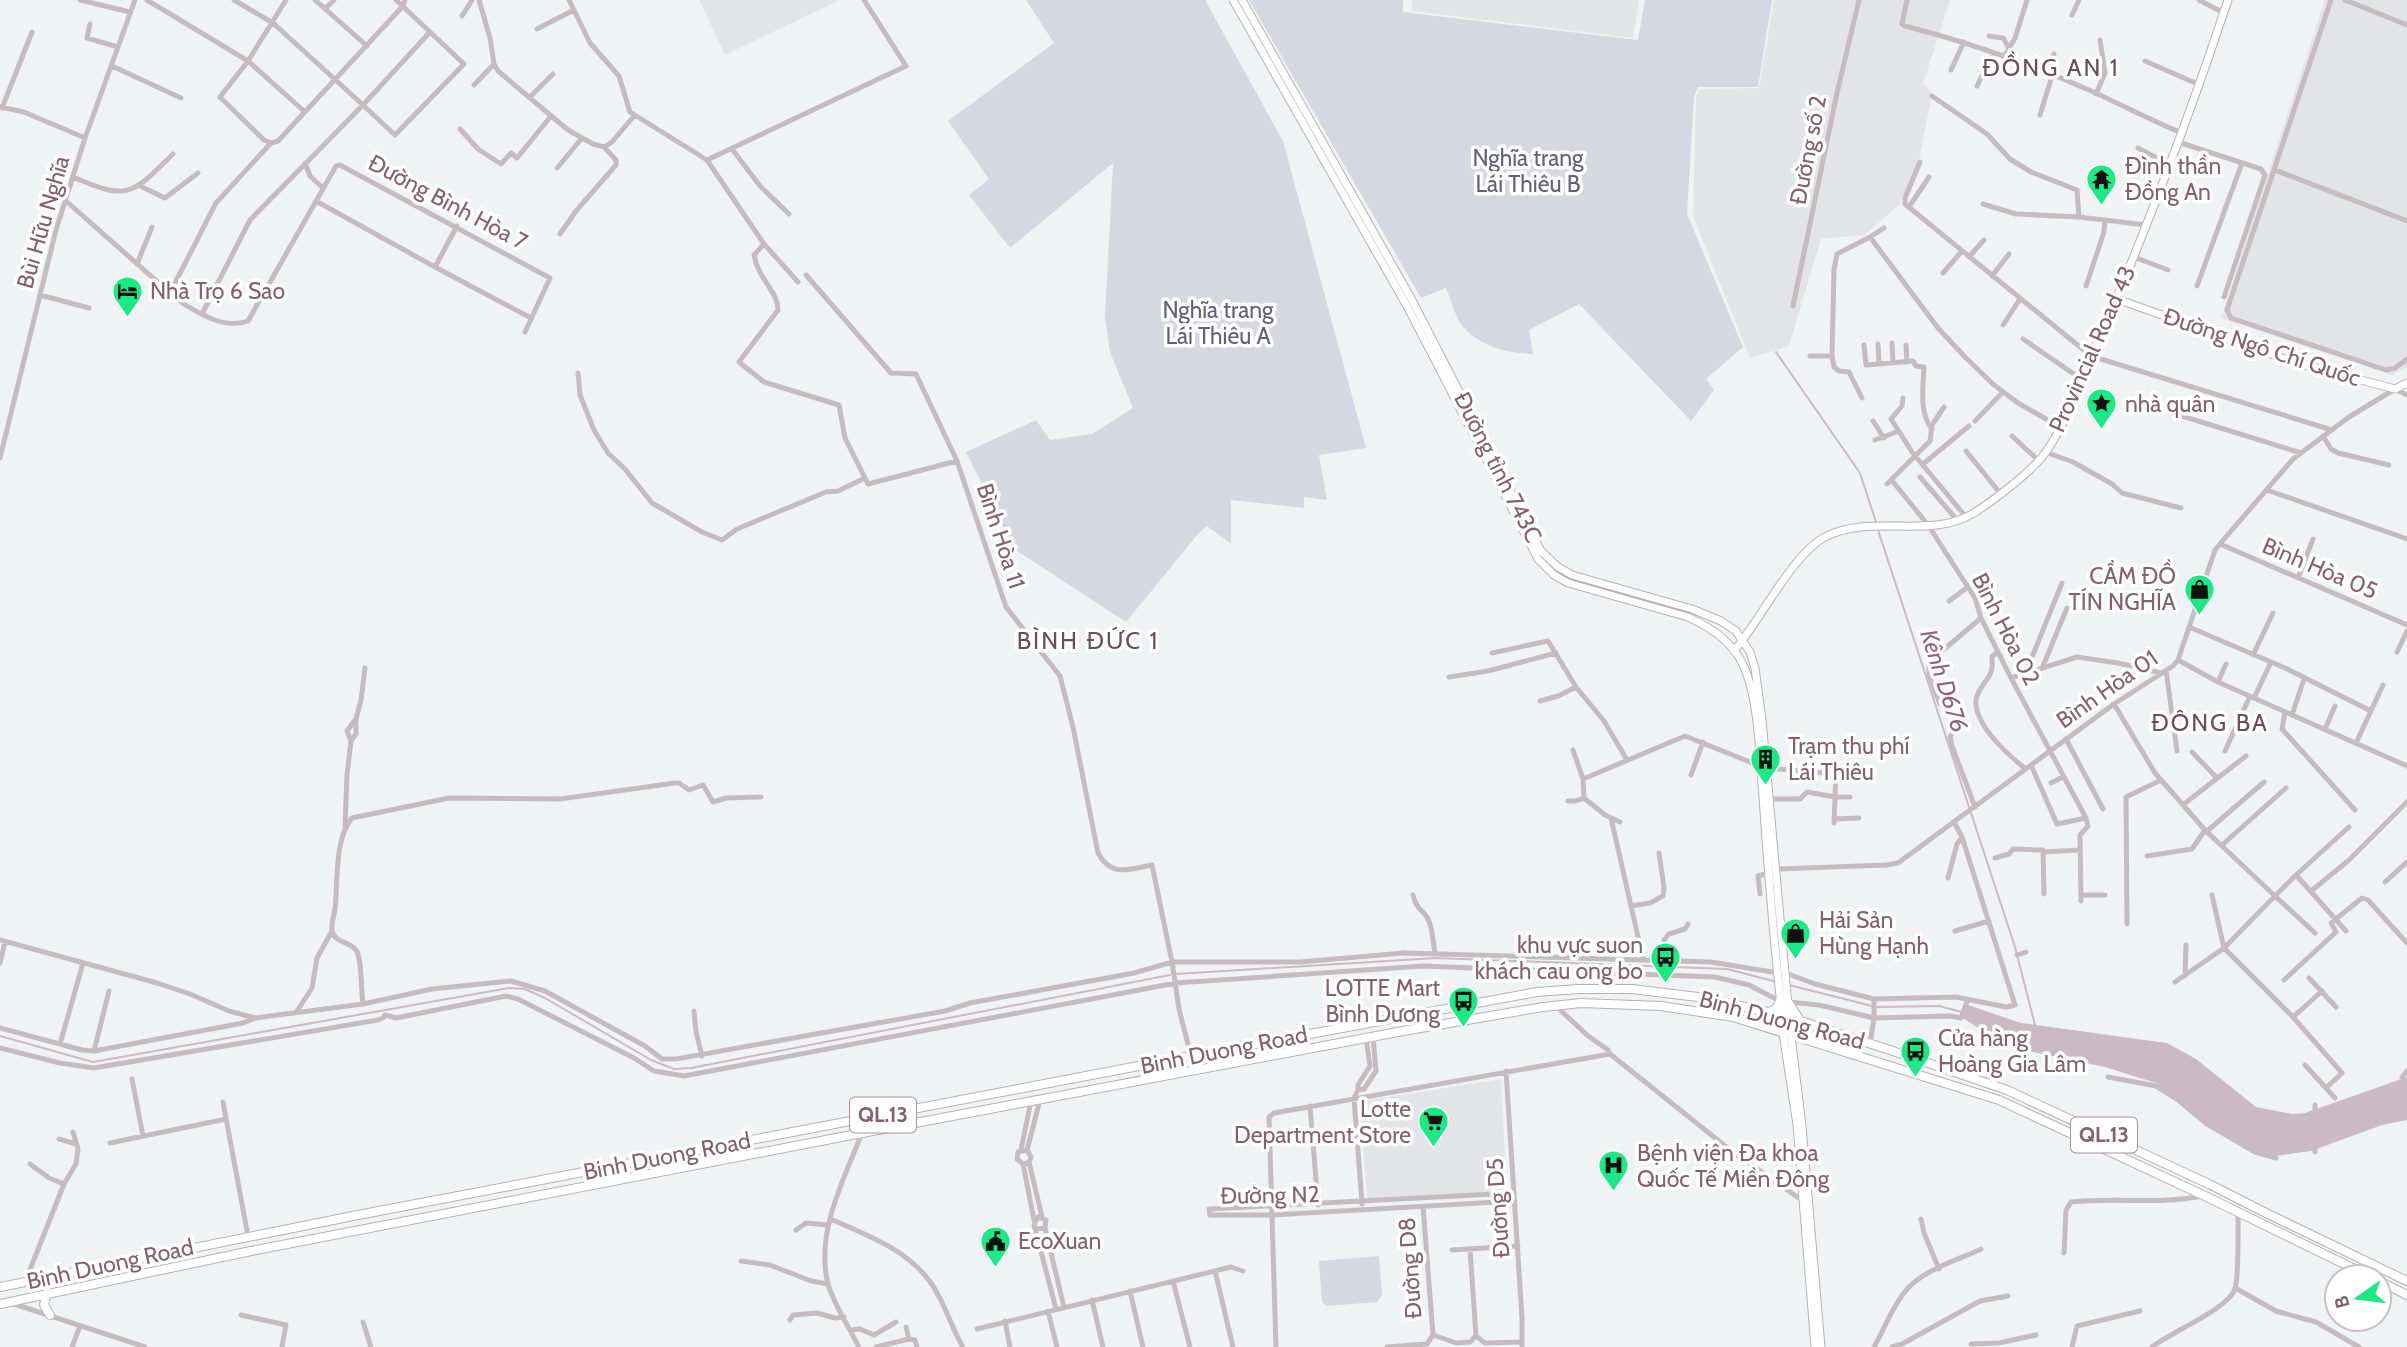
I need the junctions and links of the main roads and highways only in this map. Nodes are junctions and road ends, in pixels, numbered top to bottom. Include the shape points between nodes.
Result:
1 (1233, 0) edge
2 (1242, 0) edge
3 (2228, 0) edge
4 (1261, 42) junction
5 (2117, 299) junction
6 (1442, 365) junction
7 (2407, 383) edge
8 (1744, 640) junction
9 (1734, 651) junction
10 (1764, 767) junction
11 (1771, 870) junction
12 (1784, 1001) junction
13 (1769, 1012) junction
14 (1785, 1016) junction
15 (1801, 1021) junction
16 (1787, 1035) junction
17 (1191, 1056) junction
18 (1196, 1070) junction
19 (1032, 1086) junction
20 (1035, 1101) junction
21 (2211, 1185) junction
22 (2205, 1196) junction
23 (359, 1215) junction
24 (362, 1230) junction
25 (2342, 1263) edge
26 (2405, 1278) edge
27 (0, 1287) edge
28 (47, 1293) junction
29 (3, 1301) edge
30 (1814, 1304) junction
31 (50, 1315) road end
32 (1815, 1347) edge
33 (1822, 1347) edge

1 - 4 main road, Đường tỉnh 743C
2 - 4 main road, Đường tỉnh 743C
3 - 5 main road, Provincial Road 43
4 - 6 main road, Đường tỉnh 743C
5 - 7 main road, Đường Ngô Chí Quốc via 2293,362 2395,390
5 - 8 main road, Provincial Road 43 via 2060,428 2038,460 1966,517 1944,525 1849,528 1826,536 1805,551
6 - 8 main road, Đường tỉnh 743C via 1523,519 1550,560 1572,575 1692,609 1721,621
6 - 9 main road, Đường tỉnh 743C via 1519,527 1546,568 1568,583 1688,617 1713,631
8 - 9 main road
8 - 10 main road, Đường tỉnh 743C via 1755,668
9 - 10 main road, Đường tỉnh 743C via 1748,678
10 - 11 main road, Đường tỉnh 743C
10 - 11 main road, Đường tỉnh 743C via 1770,799
11 - 12 main road, Đường tỉnh 743C
12 - 13 highway
12 - 14 main road, Đường tỉnh 743C
12 - 15 highway
13 - 14 highway, Binh Duong Road / QL.13
13 - 17 highway, Binh Duong Road / QL.13 via 1699,996 1632,989 1537,992
14 - 15 highway, Binh Duong Road / QL.13
14 - 16 highway
15 - 21 highway, Binh Duong Road / QL.13 via 2007,1090
16 - 18 highway, Binh Duong Road / QL.13 via 1733,1017 1682,1008 1622,1003 1555,1005
16 - 22 highway, Binh Duong Road / QL.13 via 1999,1100
16 - 30 main road
17 - 18 highway
17 - 19 highway, Binh Duong Road / QL.13
18 - 20 highway, Binh Duong Road / QL.13
19 - 20 highway
19 - 23 highway, Binh Duong Road / QL.13
20 - 24 highway, Binh Duong Road / QL.13
21 - 22 highway
21 - 26 highway, Binh Duong Road / QL.13
22 - 25 highway, Binh Duong Road / QL.13
23 - 24 highway
23 - 27 highway, Binh Duong Road / QL.13
24 - 28 highway, Binh Duong Road / QL.13
28 - 29 highway, Binh Duong Road / QL.13
28 - 31 highway via 44,1305
30 - 32 main road
30 - 33 main road

